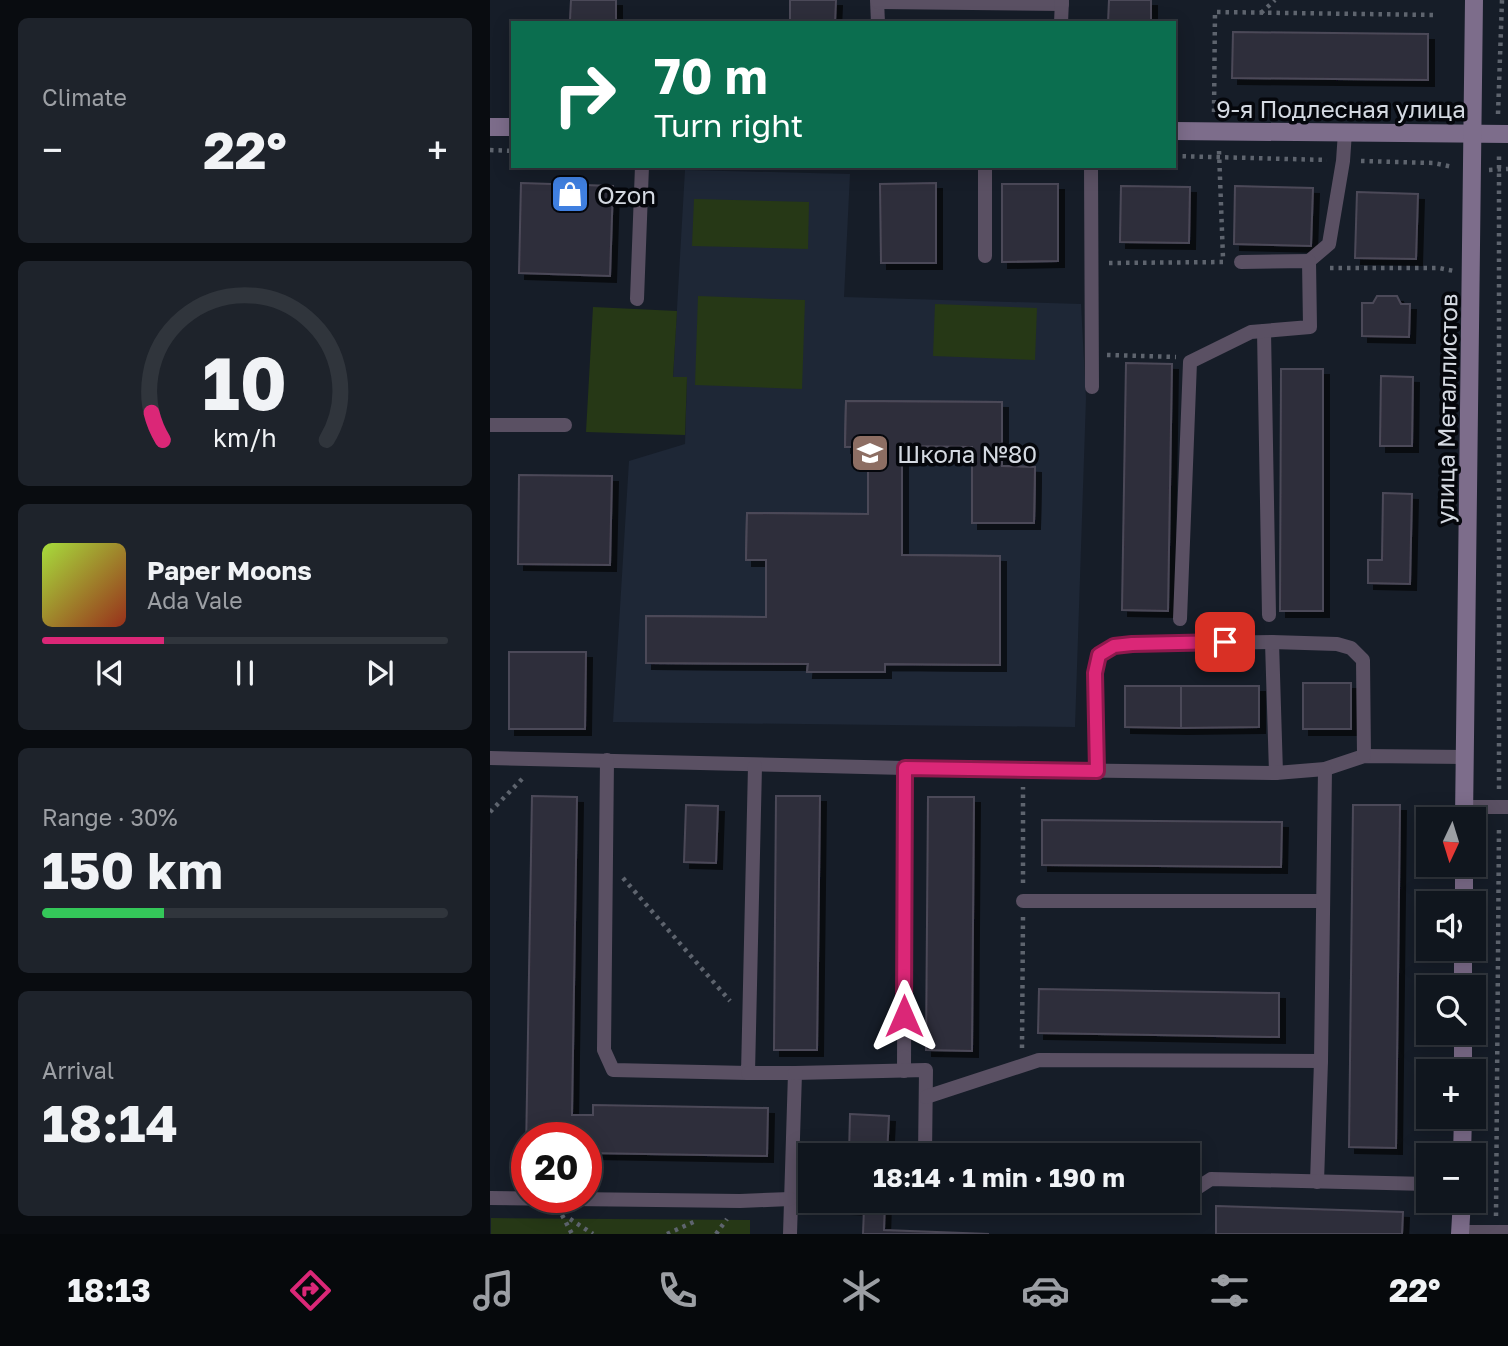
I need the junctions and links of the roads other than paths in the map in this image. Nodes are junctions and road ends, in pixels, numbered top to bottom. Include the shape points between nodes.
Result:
1 (1474, 0) edge
2 (877, 1) edge
3 (1062, 2) edge
4 (877, 21) edge
5 (1061, 21) edge
6 (490, 127) edge
7 (511, 127) edge
8 (1176, 131) edge
9 (1345, 132) junction
10 (1471, 133) junction
11 (1504, 134) edge
12 (642, 168) edge
13 (985, 168) edge
14 (1091, 168) edge
15 (985, 256) dead end
16 (1241, 262) road end
17 (1309, 265) junction
18 (636, 299) dead end
19 (1264, 331) junction
20 (1093, 387) dead end
21 (490, 425) edge
22 (565, 425) dead end
23 (1269, 615) dead end
24 (1180, 619) dead end
25 (1272, 642) junction
26 (1364, 756) junction
27 (1466, 757) junction
28 (490, 758) edge
29 (607, 760) junction
30 (755, 766) junction
31 (905, 768) junction
32 (1325, 769) junction
33 (1097, 771) junction
34 (1276, 773) junction
35 (1464, 807) edge
36 (1504, 807) edge
37 (1486, 810) edge
38 (1023, 901) dead end
39 (1323, 901) junction
40 (1321, 1061) junction
41 (904, 1070) junction
42 (748, 1073) junction
43 (795, 1073) junction
44 (926, 1097) junction
45 (925, 1143) edge
46 (1317, 1182) junction
47 (1416, 1184) edge
48 (1200, 1186) edge
49 (490, 1198) edge
50 (790, 1199) junction
51 (1461, 1213) edge
52 (1502, 1232) edge
53 (1460, 1233) edge
54 (790, 1234) edge

1 - 10 street, улица Металлистов
2 - 3 lane
2 - 4 lane
3 - 5 lane
6 - 7 street
8 - 9 street, 9-я Подлесная улица
9 - 10 street, 9-я Подлесная улица
9 - 17 lane via 1329,244
10 - 11 street, 9-я Подлесная улица
10 - 27 street, улица Металлистов
12 - 18 lane
13 - 15 lane
14 - 20 lane
16 - 17 lane
17 - 19 lane via 1310,327
19 - 23 lane
19 - 24 lane via 1251,332 1190,362
21 - 22 lane
25 - 26 lane via 1337,644 1351,648 1363,660
25 - 33 lane via 1132,644 1114,646 1099,655 1095,673
25 - 34 lane
26 - 27 lane
26 - 32 lane
27 - 35 street, улица Металлистов
28 - 29 lane
29 - 30 lane
29 - 42 lane via 604,1050 613,1070
30 - 31 lane
30 - 42 lane
31 - 33 lane
31 - 41 lane
32 - 34 lane
32 - 39 lane
33 - 34 lane
36 - 37 lane
38 - 39 lane
39 - 40 lane
40 - 44 lane via 1039,1060
40 - 46 lane
41 - 43 lane
41 - 44 lane via 926,1070
42 - 43 lane
43 - 50 lane
44 - 45 lane
46 - 47 lane
46 - 48 lane via 1211,1179
49 - 50 lane
50 - 54 lane
51 - 53 street
52 - 53 lane

